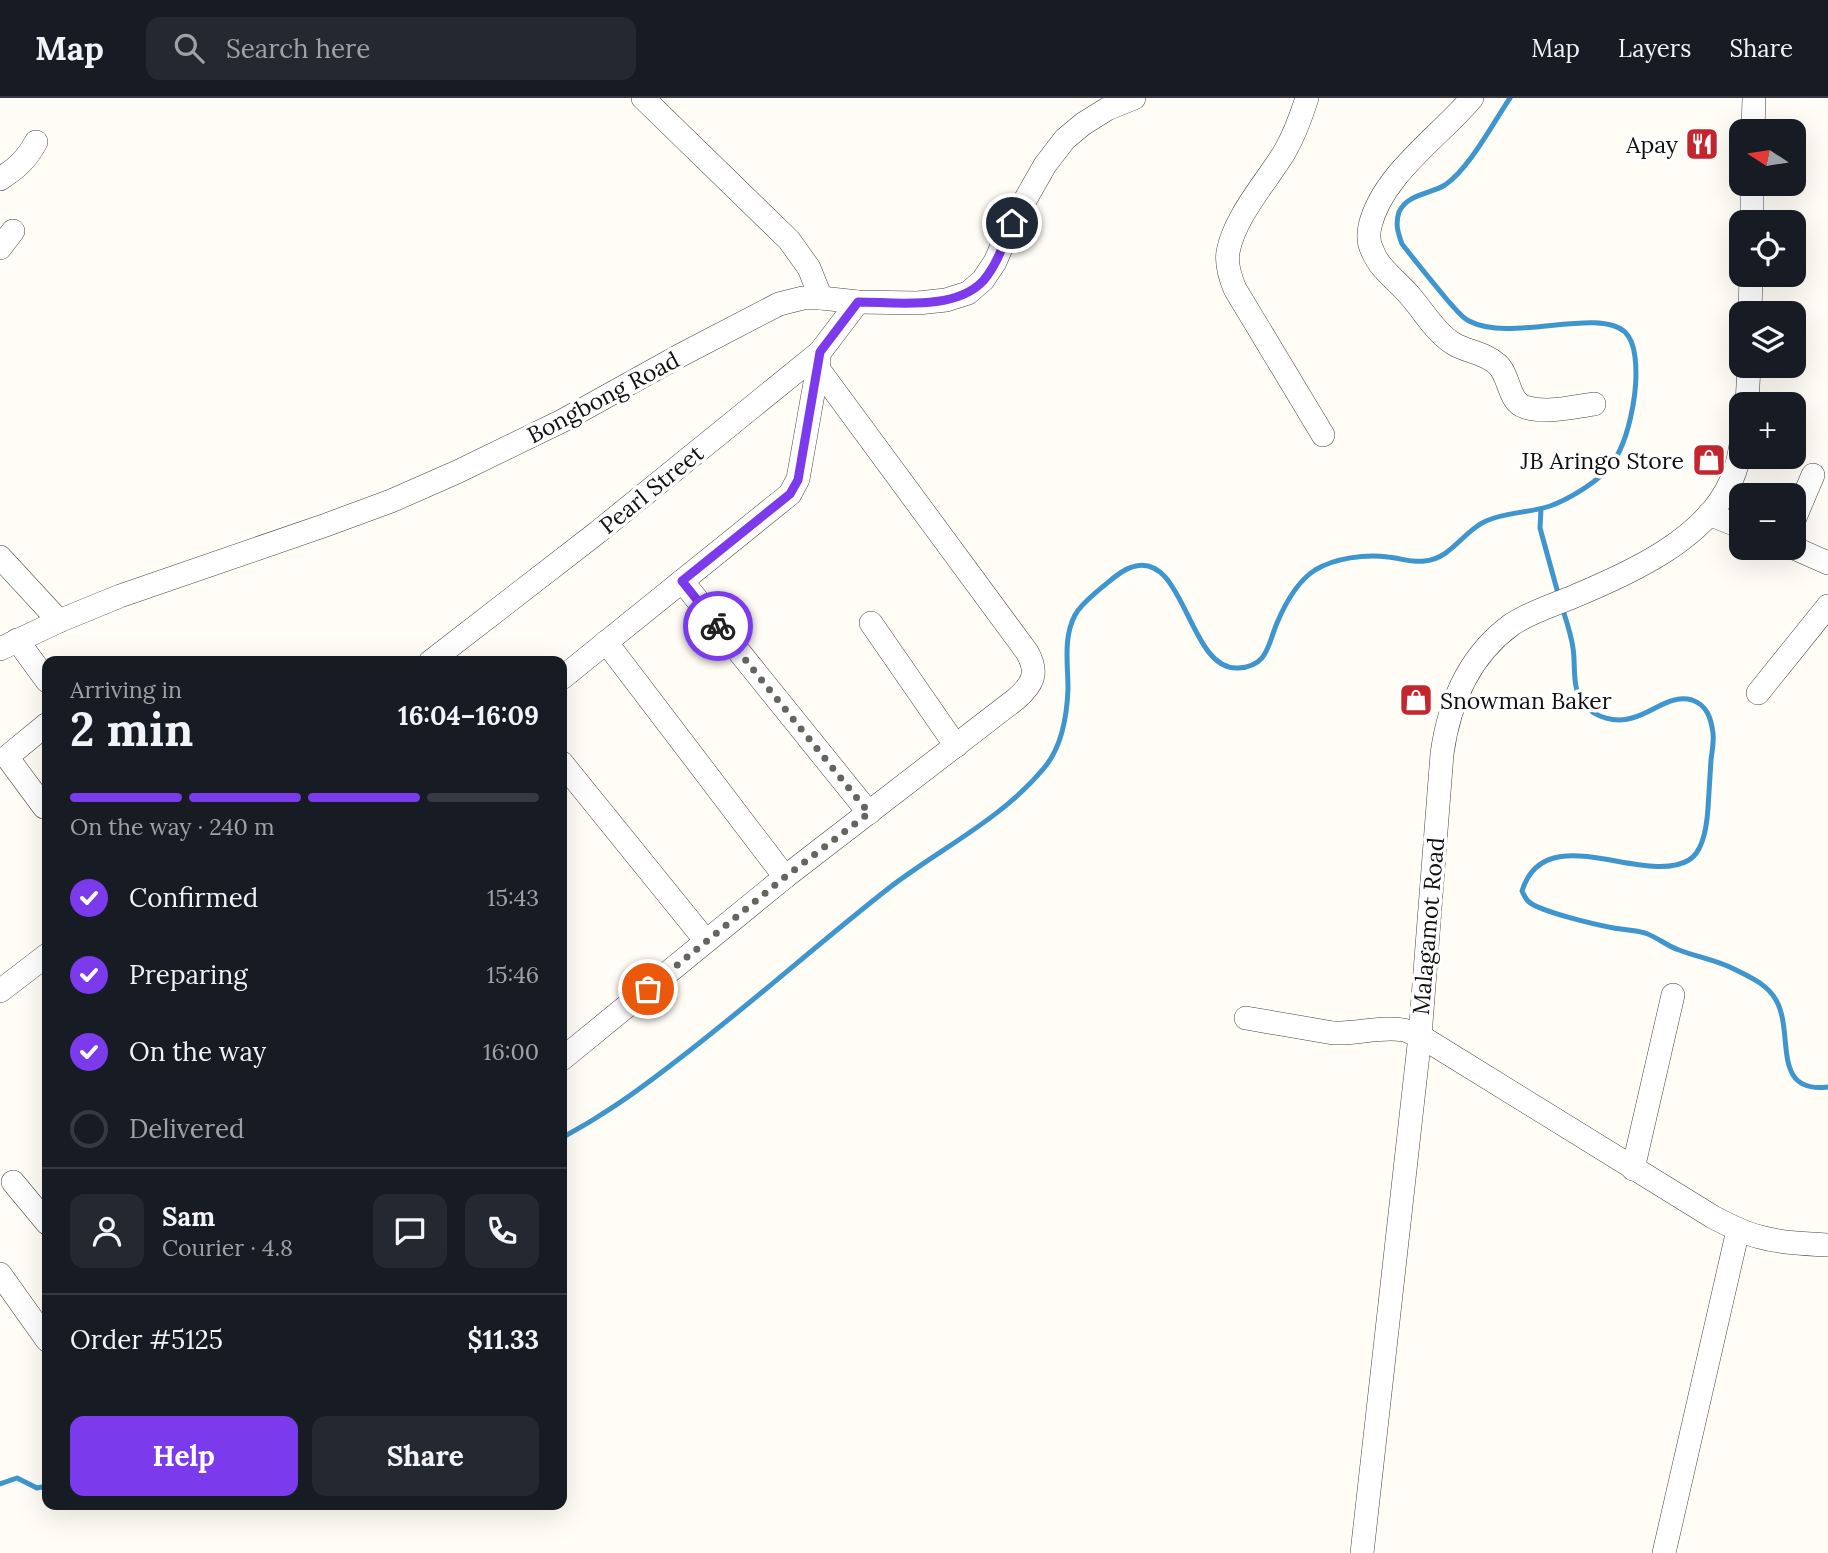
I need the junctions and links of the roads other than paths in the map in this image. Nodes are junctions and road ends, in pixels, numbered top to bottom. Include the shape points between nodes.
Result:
1 (643, 98) edge
2 (1134, 98) edge
3 (1307, 98) edge
4 (1472, 98) edge
5 (1754, 98) edge
6 (1753, 119) edge
7 (36, 142) dead end
8 (0, 179) edge
9 (821, 298) junction
10 (858, 302) junction
11 (819, 360) junction
12 (1594, 404) dead end
13 (1323, 435) dead end
14 (1735, 469) edge
15 (1813, 475) dead end
16 (1806, 492) edge
17 (1709, 514) junction
18 (1729, 522) edge
19 (1806, 554) edge
20 (0, 556) edge
21 (1828, 564) edge
22 (682, 581) junction
23 (1828, 606) edge
24 (59, 621) junction
25 (872, 623) dead end
26 (606, 642) junction
27 (8, 645) edge
28 (438, 656) edge
29 (567, 674) edge
30 (42, 676) edge
31 (1758, 693) dead end
32 (42, 728) edge
33 (956, 746) junction
34 (567, 769) edge
35 (42, 804) edge
36 (869, 813) junction
37 (785, 877) junction
38 (706, 941) junction
39 (42, 959) edge
40 (0, 991) edge
41 (1673, 995) dead end
42 (1246, 1018) dead end
43 (1420, 1036) junction
44 (567, 1055) edge
45 (1633, 1169) junction
46 (13, 1182) dead end
47 (42, 1217) edge
48 (1738, 1230) junction
49 (1828, 1245) edge
50 (0, 1275) edge
51 (42, 1333) edge
52 (1362, 1553) edge
53 (1664, 1553) edge

1 - 9 street via 789,240 809,268
2 - 10 street, Bongbong Road via 1107,109 1065,139 1045,165 995,262 968,293 918,303
3 - 13 street via 1286,150 1236,228 1227,254 1235,289
4 - 12 street via 1393,181 1378,204 1369,244 1433,325 1453,343 1496,362 1522,407 1554,410
5 - 6 street
7 - 8 street via 21,164
9 - 10 street, Bongbong Road
9 - 24 street, Bongbong Road via 779,304 562,421 391,500
10 - 11 street, Pearl Street
11 - 22 street via 798,480 790,494
11 - 28 street, Pearl Street
11 - 33 street via 1031,659 1033,677 1024,692
14 - 17 street, Malagamot Road
15 - 16 street
17 - 18 street
17 - 43 street, Malagamot Road via 1653,559 1513,624 1466,675 1450,711 1442,754
19 - 21 street
20 - 24 street
22 - 26 street
22 - 36 street
23 - 31 street
24 - 27 street, Bongbong Road
25 - 33 street
26 - 29 street
26 - 37 street
27 - 30 street
32 - 35 street via 7,757
33 - 36 street
34 - 38 street
36 - 37 street
37 - 38 street
38 - 44 street
39 - 40 street
41 - 45 street
42 - 43 street via 1333,1033 1392,1029
43 - 45 street
43 - 52 street, Malagamot Road
45 - 48 street
46 - 47 street
48 - 49 street via 1773,1240
48 - 53 street
50 - 51 street

